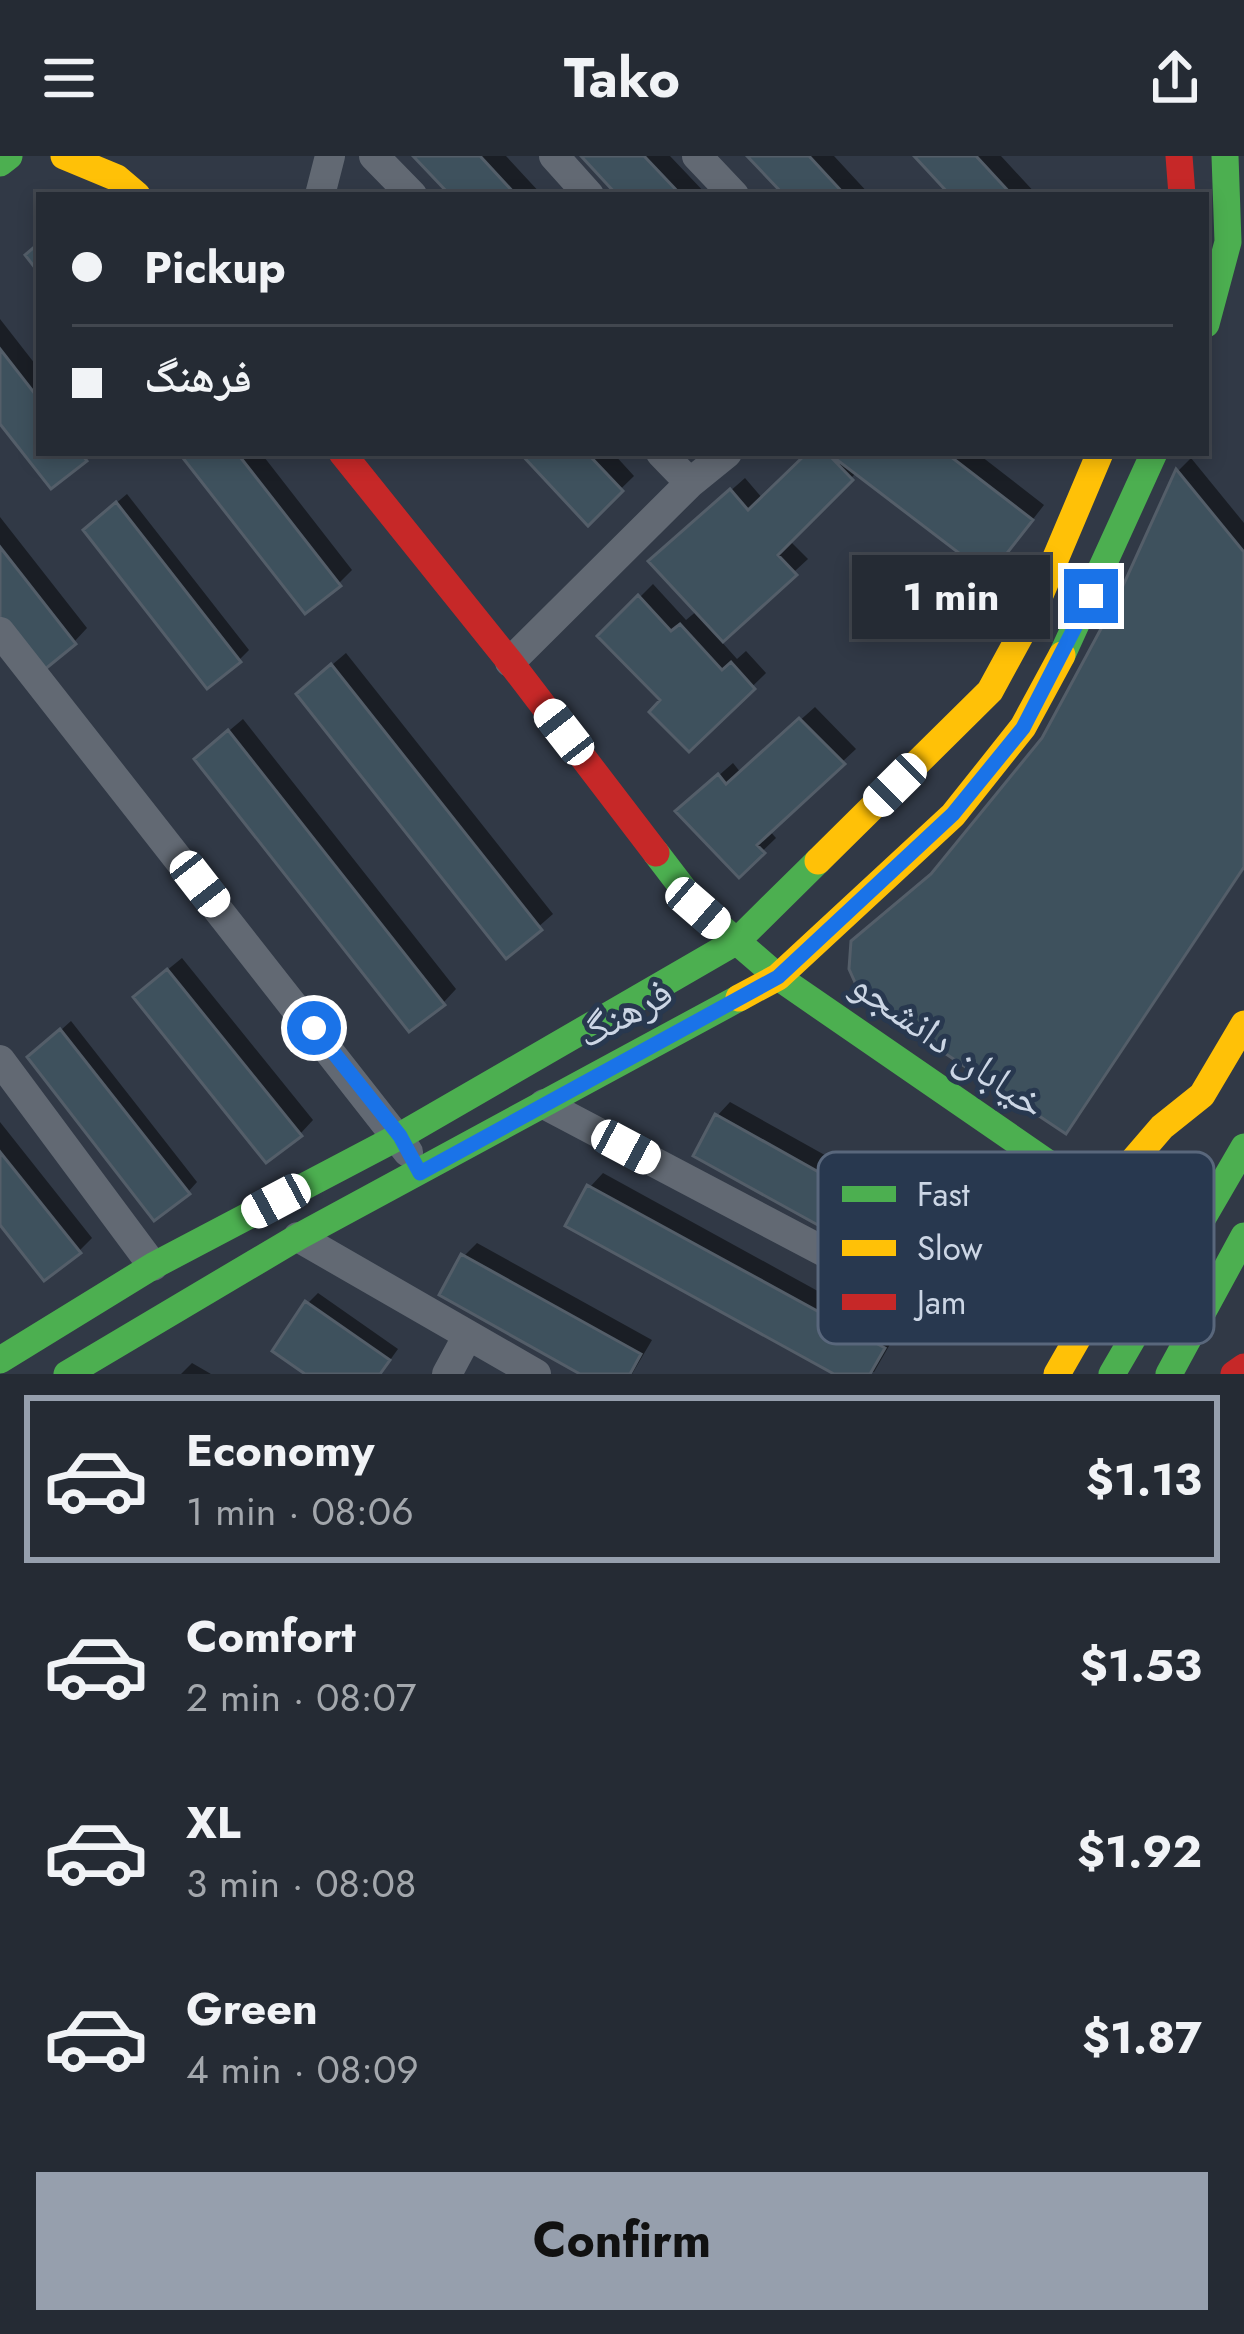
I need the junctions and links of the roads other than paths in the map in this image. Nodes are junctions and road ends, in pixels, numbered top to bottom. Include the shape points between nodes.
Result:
1 (9, 156) edge
2 (64, 156) edge
3 (330, 156) edge
4 (374, 156) edge
5 (554, 156) edge
6 (697, 156) edge
7 (1179, 156) edge
8 (1225, 156) edge
9 (0, 163) edge
10 (133, 192) edge
11 (321, 192) edge
12 (402, 192) edge
13 (586, 192) edge
14 (731, 192) edge
15 (1182, 192) edge
16 (1209, 317) edge
17 (344, 456) edge
18 (665, 456) edge
19 (723, 456) edge
20 (1099, 456) edge
21 (1153, 456) edge
22 (690, 483) junction
23 (0, 632) edge
24 (510, 662) junction
25 (737, 941) junction
26 (778, 977) junction
27 (1244, 1024) edge
28 (0, 1060) edge
29 (1244, 1071) edge
30 (1202, 1095) junction
31 (544, 1103) junction
32 (400, 1136) junction
33 (1244, 1147) edge
34 (1032, 1152) edge
35 (1140, 1152) edge
36 (420, 1173) junction
37 (1214, 1199) edge
38 (1244, 1236) edge
39 (298, 1238) junction
40 (818, 1248) edge
41 (153, 1266) junction
42 (1214, 1291) edge
43 (468, 1335) junction
44 (1074, 1344) edge
45 (1129, 1344) edge
46 (1185, 1344) edge
47 (0, 1360) edge
48 (1244, 1367) edge
49 (67, 1374) edge
50 (447, 1374) edge
51 (536, 1374) edge
52 (1057, 1374) edge
53 (1112, 1374) edge
54 (1169, 1374) edge
55 (1234, 1374) edge

1 - 9 main road
2 - 10 main road
3 - 11 street
4 - 12 street
5 - 13 street
6 - 14 street
7 - 15 main road
8 - 16 main road via 1232,202 1225,277
17 - 24 main road, خیابان دانشجو
18 - 22 street
19 - 22 street
20 - 25 main road, فرهنگ via 1032,614 989,691
21 - 26 main road, فرهنگ via 1023,728 953,814
22 - 24 street
23 - 32 street
24 - 25 main road, خیابان دانشجو via 698,908
25 - 26 main road, خیابان دانشجو
25 - 32 main road, فرهنگ
26 - 31 main road, فرهنگ
26 - 34 main road, خیابان دانشجو
27 - 30 main road
28 - 41 street
29 - 30 main road
30 - 35 main road
31 - 36 main road, فرهنگ
31 - 40 street
32 - 36 street
32 - 41 main road, فرهنگ
33 - 37 main road
36 - 39 main road, فرهنگ
38 - 42 main road
39 - 43 street
39 - 49 main road, فرهنگ
41 - 47 main road, فرهنگ
43 - 50 street
43 - 51 street
44 - 52 main road
45 - 53 main road
46 - 54 main road
48 - 55 main road

